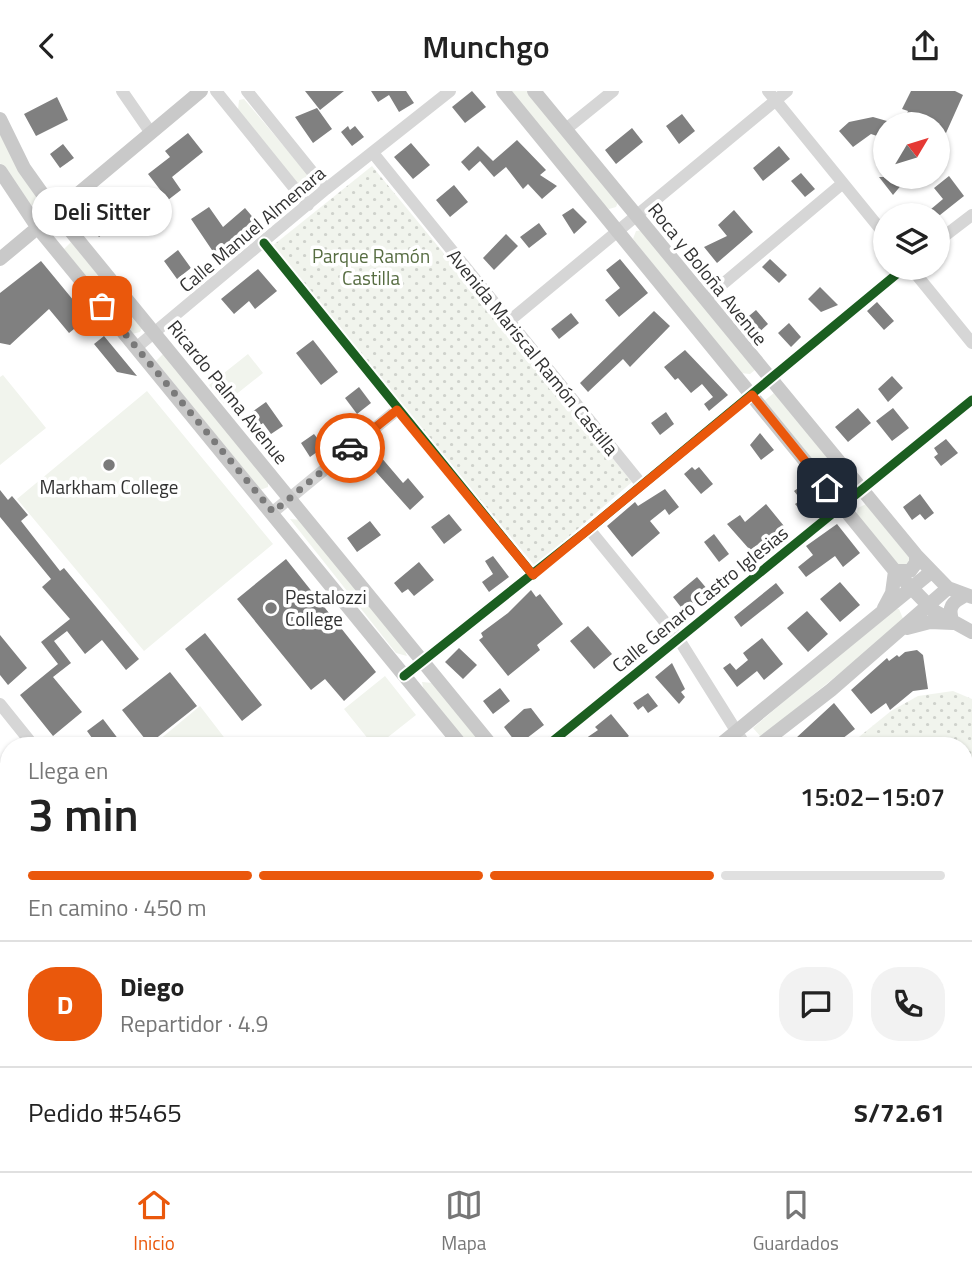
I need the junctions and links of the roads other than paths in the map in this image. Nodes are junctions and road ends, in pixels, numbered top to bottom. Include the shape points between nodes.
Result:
1 (122, 91) edge
2 (201, 91) edge
3 (216, 91) edge
4 (247, 91) edge
5 (450, 91) edge
6 (503, 91) edge
7 (534, 91) edge
8 (613, 91) edge
9 (787, 91) edge
10 (772, 96) edge
11 (0, 119) edge
12 (566, 129) junction
13 (151, 133) junction
14 (373, 153) junction
15 (0, 171) edge
16 (843, 183) junction
17 (326, 189) junction
18 (308, 205) junction
19 (56, 213) junction
20 (635, 214) junction
21 (972, 215) edge
22 (873, 220) edge
23 (38, 228) junction
24 (615, 231) junction
25 (950, 232) edge
26 (264, 243) junction
27 (0, 259) edge
28 (890, 280) edge
29 (921, 280) edge
30 (705, 299) junction
31 (508, 322) junction
32 (154, 333) junction
33 (972, 343) edge
34 (137, 347) junction
35 (769, 380) junction
36 (752, 395) junction
37 (972, 400) edge
38 (397, 410) junction
39 (642, 485) junction
40 (861, 491) junction
41 (290, 499) junction
42 (842, 507) junction
43 (273, 512) junction
44 (589, 530) junction
45 (916, 555) junction
46 (895, 571) junction
47 (932, 572) junction
48 (533, 575) junction
49 (912, 588) junction
50 (948, 588) junction
51 (969, 596) edge
52 (889, 606) junction
53 (929, 607) junction
54 (953, 623) junction
55 (907, 626) junction
56 (972, 632) edge
57 (678, 638) junction
58 (421, 661) junction
59 (404, 676) junction
60 (0, 705) edge
61 (738, 731) junction
62 (26, 737) edge
63 (454, 737) edge
64 (484, 737) edge
65 (558, 737) edge
66 (730, 737) edge
67 (741, 737) edge
68 (770, 737) edge

1 - 13 street
2 - 13 main road
3 - 18 street
4 - 17 street
5 - 14 street, Calle Manuel Almenara
6 - 24 main road
7 - 12 main road, Roca y Boloña Avenue
8 - 12 street
9 - 10 street
10 - 16 street
10 - 20 street
11 - 19 main road, Ricardo Palma Avenue via 24,167
12 - 20 main road, Roca y Boloña Avenue
13 - 19 main road
14 - 17 street, Calle Manuel Almenara
14 - 31 street, Avenida Mariscal Ramón Castilla
15 - 23 main road
16 - 22 street
16 - 30 street
17 - 18 street, Calle Manuel Almenara
18 - 26 street, Calle Manuel Almenara
19 - 23 main road
19 - 32 main road, Ricardo Palma Avenue
20 - 24 street
20 - 30 main road, Roca y Boloña Avenue
21 - 25 street
23 - 27 main road
23 - 34 main road
24 - 31 street
24 - 36 main road
26 - 32 street, Calle Manuel Almenara
26 - 38 street
28 - 35 street
29 - 33 street
30 - 35 main road, Roca y Boloña Avenue
31 - 39 street, Avenida Mariscal Ramón Castilla
32 - 34 street, Calle Manuel Almenara
32 - 41 main road, Ricardo Palma Avenue
34 - 43 main road
35 - 36 street
35 - 40 main road, Roca y Boloña Avenue
36 - 39 street
36 - 42 main road
37 - 40 street, Calle Genaro Castro Iglesias
38 - 41 street
38 - 48 street
39 - 44 street
40 - 42 street, Calle Genaro Castro Iglesias
40 - 45 main road, Roca y Boloña Avenue
41 - 43 street
41 - 58 main road, Ricardo Palma Avenue
42 - 46 main road
42 - 57 street, Calle Genaro Castro Iglesias
43 - 59 main road
44 - 48 street
44 - 57 street
45 - 46 main road via 910,571
45 - 47 main road, Roca y Boloña Avenue
46 - 49 main road
46 - 52 main road
47 - 49 main road
47 - 50 main road, Roca y Boloña Avenue
48 - 58 street
49 - 52 main road
49 - 53 main road
50 - 51 main road, Roca y Boloña Avenue
50 - 53 main road
51 - 54 main road via 952,603
52 - 55 main road via 907,606
52 - 61 main road
53 - 54 main road
53 - 55 main road
54 - 55 main road
54 - 56 main road
55 - 68 main road
57 - 61 street
57 - 65 street, Calle Genaro Castro Iglesias
58 - 59 street
58 - 64 main road, Ricardo Palma Avenue
59 - 63 main road
60 - 62 street
61 - 66 main road
61 - 67 street

